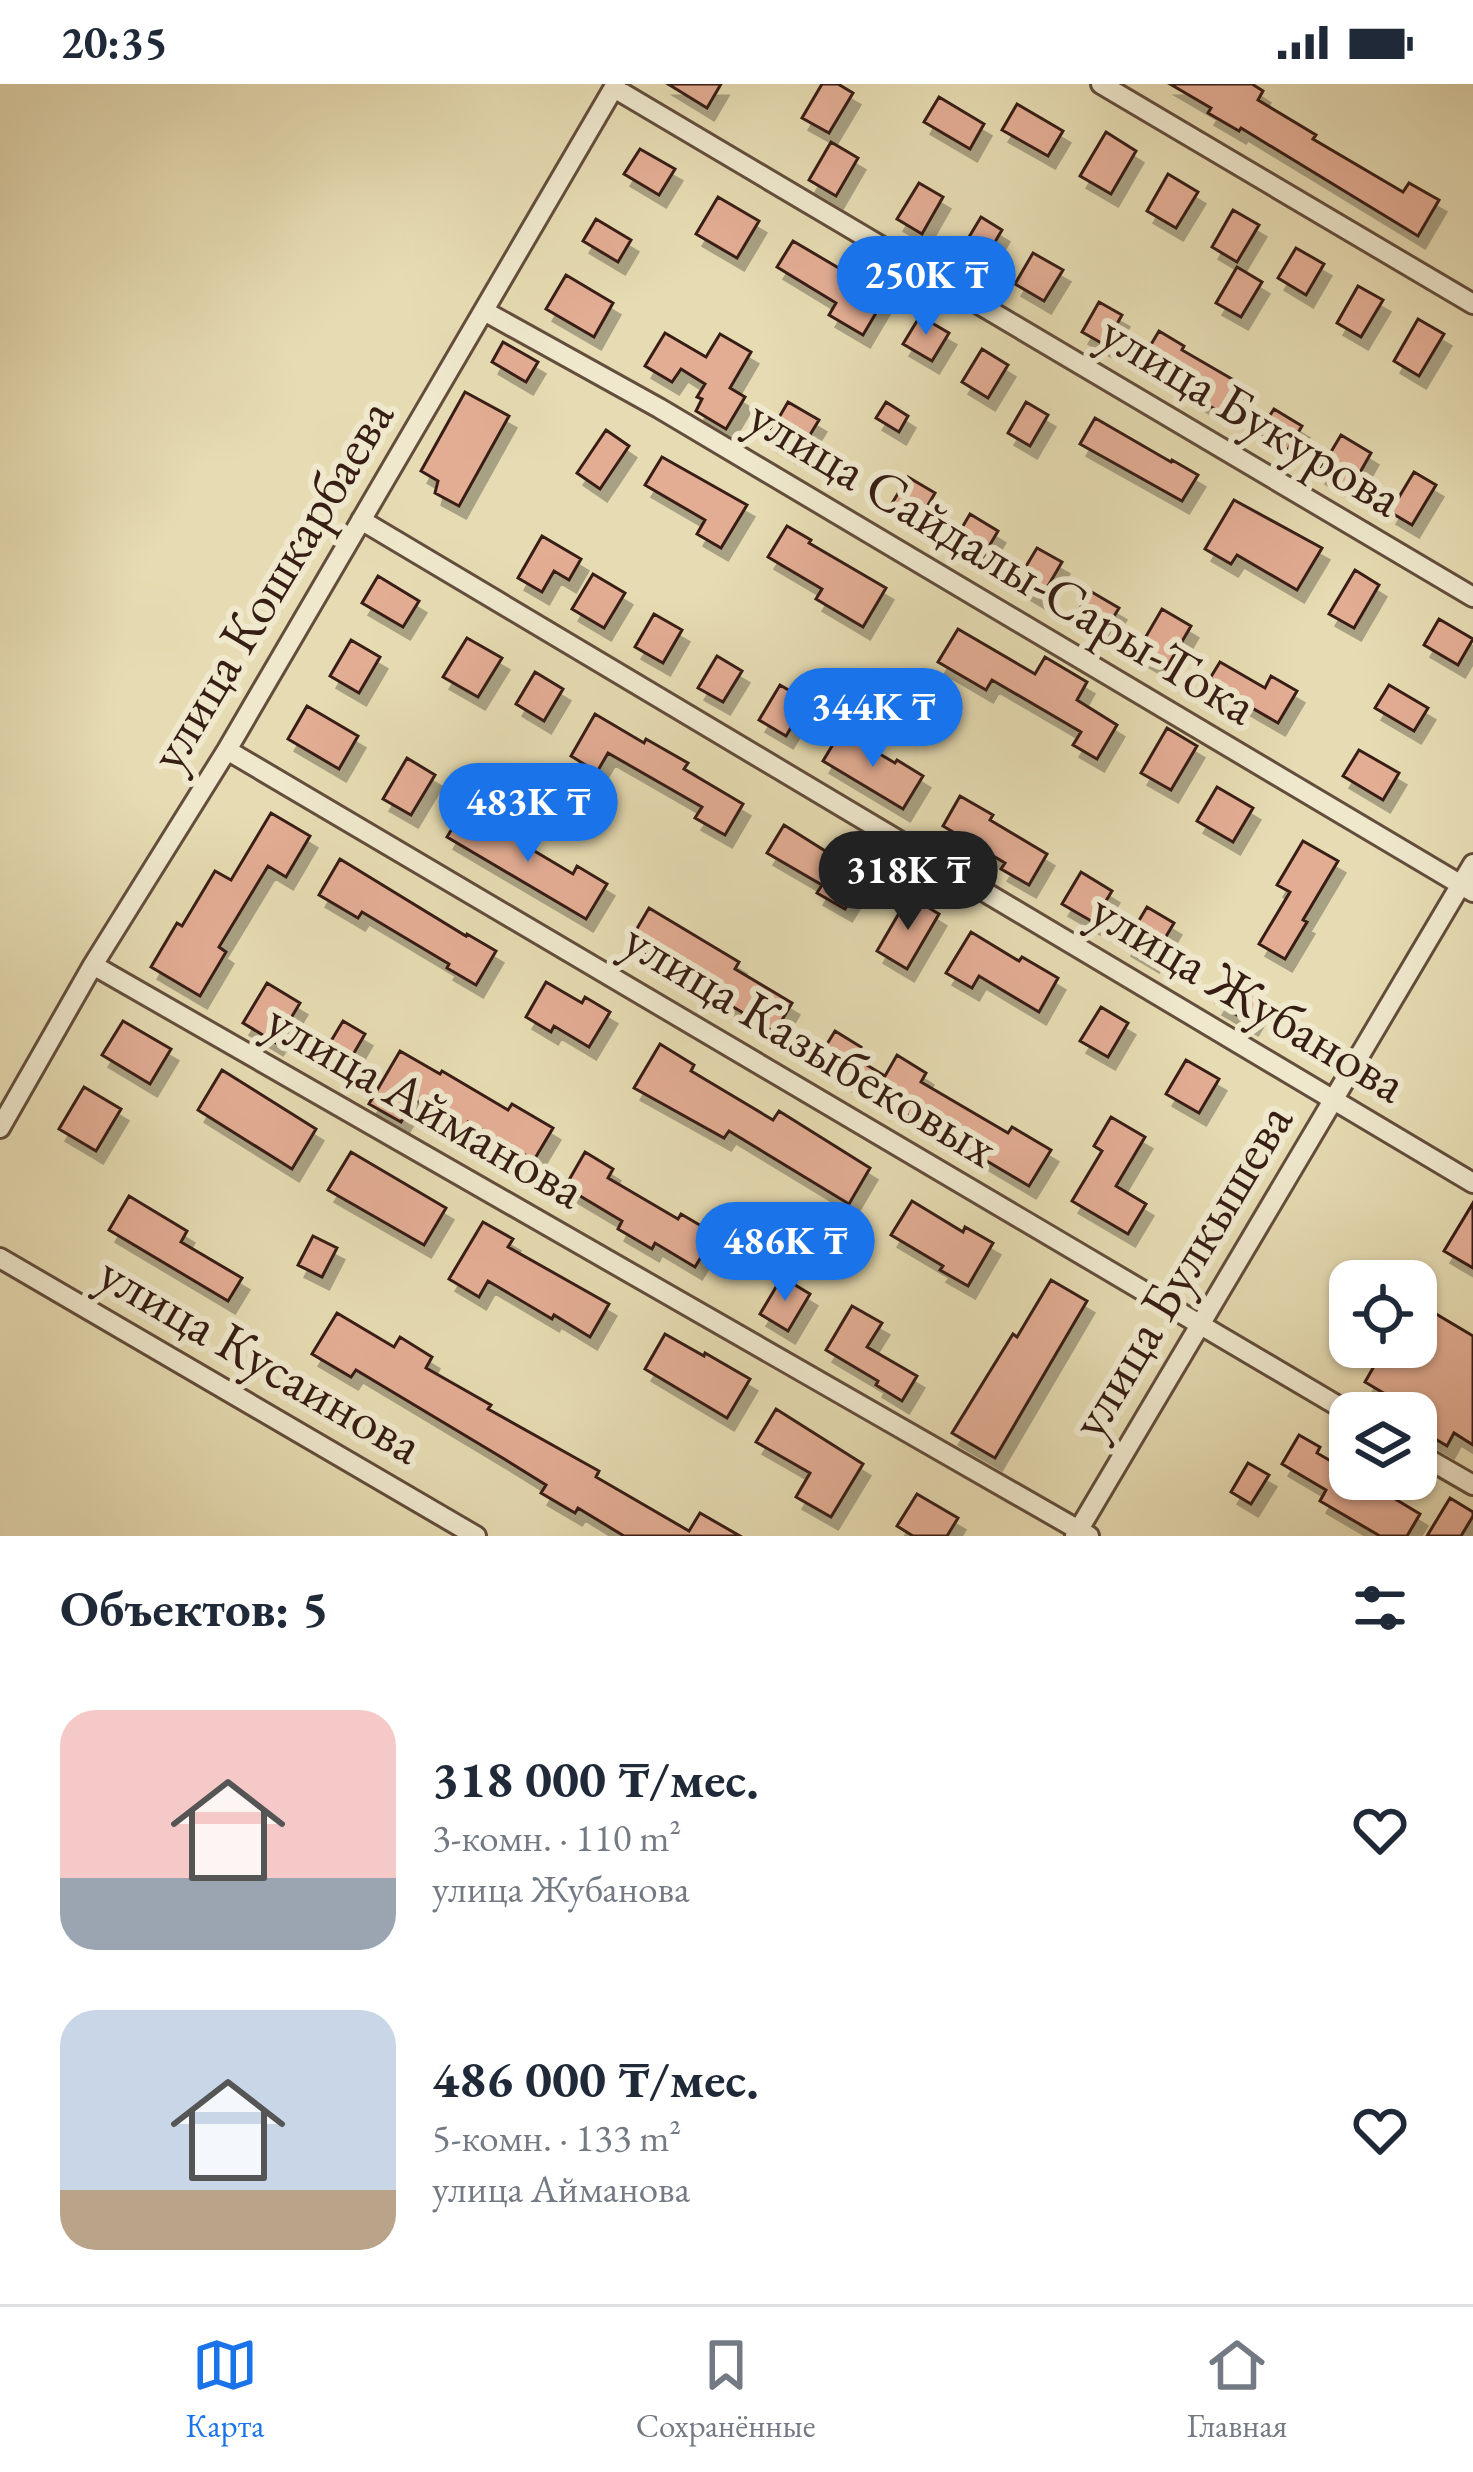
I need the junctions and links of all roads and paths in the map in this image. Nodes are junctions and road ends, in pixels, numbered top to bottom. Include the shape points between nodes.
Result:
1 (1101, 84) edge
2 (615, 86) edge
3 (1473, 304) edge
4 (484, 311) junction
5 (361, 520) junction
6 (1473, 597) edge
7 (226, 750) junction
8 (1473, 864) edge
9 (1467, 888) edge
10 (93, 965) junction
11 (1334, 1099) junction
12 (0, 1128) edge
13 (1473, 1183) edge
14 (0, 1258) edge
15 (1200, 1325) junction
16 (1329, 1401) edge
17 (1437, 1464) edge
18 (1473, 1485) edge
19 (1081, 1534) edge
20 (476, 1536) edge

1 - 3 street
2 - 4 street, улица Кошкарбаева
2 - 6 street, улица Букурова
4 - 5 street, улица Кошкарбаева
4 - 9 street, улица Сайдалы-Сары-Тока
5 - 7 street, улица Кошкарбаева
5 - 11 street, улица Жубанова
7 - 10 street, улица Кошкарбаева
7 - 15 street, улица Казыбековых
8 - 9 street, улица Булкышева
9 - 11 street, улица Булкышева
10 - 12 street, улица Кошкарбаева
10 - 19 street, улица Айманова
11 - 13 street, улица Жубанова
11 - 15 street, улица Булкышева
14 - 20 street, улица Кусаинова
15 - 16 street, улица Казыбековых
15 - 19 street, улица Булкышева
17 - 18 street

